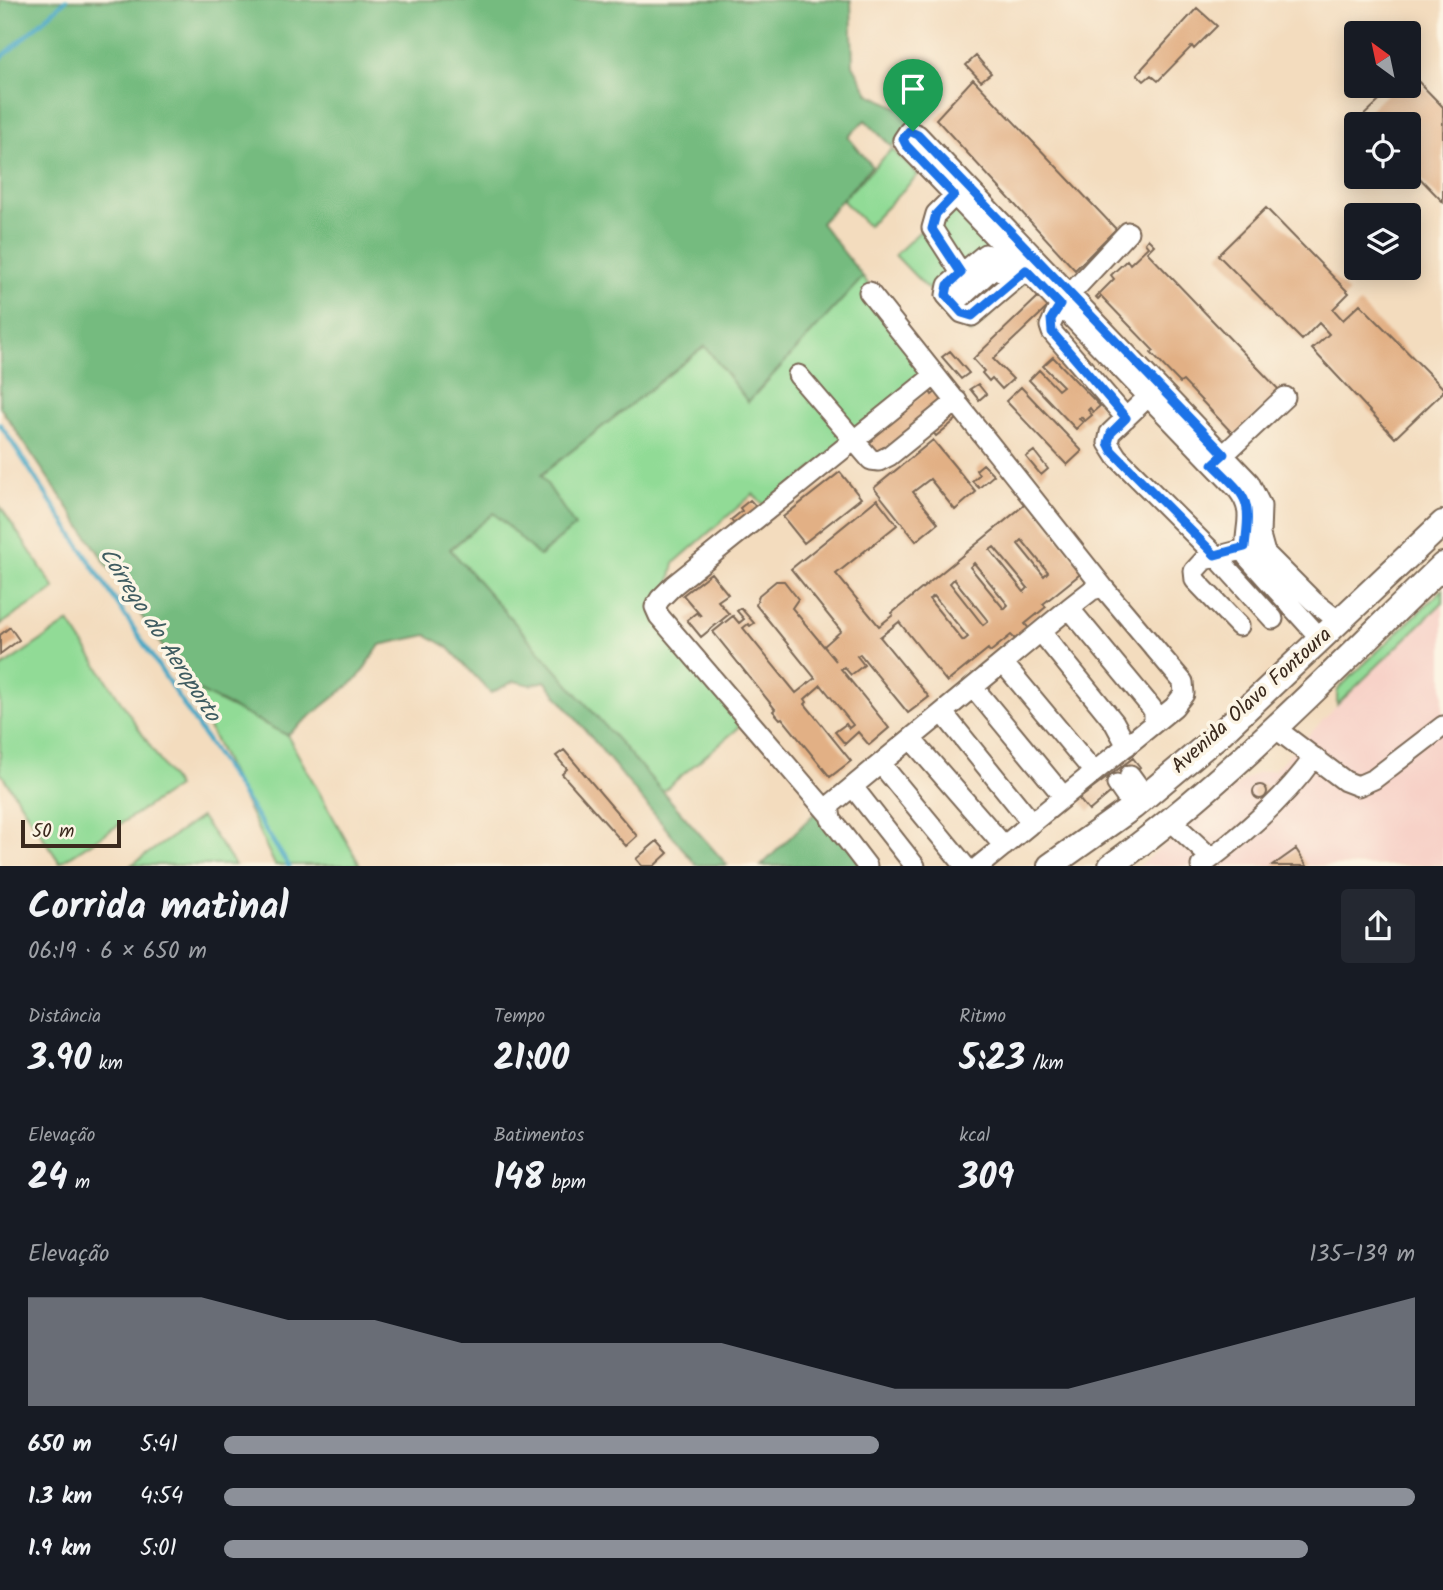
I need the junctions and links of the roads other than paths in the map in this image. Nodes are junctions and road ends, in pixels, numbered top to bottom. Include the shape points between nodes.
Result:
1 (960, 190) junction
2 (1128, 232) dead end
3 (997, 265) junction
4 (961, 273) junction
5 (1019, 276) junction
6 (869, 292) dead end
7 (1065, 299) junction
8 (954, 304) junction
9 (798, 375) dead end
10 (936, 375) junction
11 (1153, 391) junction
12 (1285, 397) dead end
13 (957, 401) junction
14 (1126, 418) junction
15 (853, 442) junction
16 (1219, 459) junction
17 (1443, 523) edge
18 (1253, 546) junction
19 (1215, 555) junction
20 (1443, 565) edge
21 (1103, 587) junction
22 (1069, 608) junction
23 (1273, 619) dead end
24 (1340, 622) junction
25 (1239, 626) dead end
26 (1041, 632) junction
27 (1321, 639) junction
28 (1003, 664) junction
29 (974, 688) junction
30 (943, 713) junction
31 (1154, 723) junction
32 (1443, 726) edge
33 (1275, 728) junction
34 (911, 739) junction
35 (1314, 757) junction
36 (881, 764) junction
37 (1115, 767) junction
38 (853, 788) junction
39 (1064, 797) junction
40 (1140, 802) junction
41 (828, 813) junction
42 (1170, 820) junction
43 (1031, 823) junction
44 (1004, 846) junction
45 (1118, 861) edge
46 (1206, 862) edge
47 (867, 866) edge
48 (915, 866) edge
49 (965, 866) edge
50 (979, 866) edge
51 (1050, 866) edge

1 - 4 lane via 936,214 932,229
1 - 5 lane
1 - 7 lane
2 - 7 lane
3 - 4 lane via 985,254
3 - 5 lane
3 - 8 lane
4 - 8 lane via 945,289
5 - 7 lane
5 - 8 lane via 972,316
6 - 10 lane
7 - 11 lane
7 - 14 lane via 1051,319 1052,332
9 - 15 lane
10 - 13 lane
10 - 15 lane
11 - 14 lane
11 - 16 lane
12 - 16 lane
13 - 15 lane via 879,460 871,460
13 - 21 lane
14 - 19 lane via 1111,433 1108,443 1112,451
15 - 41 lane via 674,584 655,607
16 - 18 lane via 1245,500
17 - 24 main road, Avenida Olavo Fontoura
18 - 19 lane
18 - 24 lane
18 - 27 lane via 1247,557
19 - 23 lane
19 - 25 lane via 1198,565 1195,580
20 - 33 main road, Avenida Olavo Fontoura
21 - 22 lane
21 - 31 lane via 1183,682 1184,694
22 - 26 lane
22 - 31 lane via 1151,707
24 - 27 main road, Avenida Olavo Fontoura
26 - 28 lane
26 - 37 lane via 1114,722
27 - 40 main road, Avenida Olavo Fontoura
28 - 29 lane
28 - 37 lane
29 - 30 lane
29 - 39 lane
30 - 34 lane
30 - 43 lane
31 - 37 lane
32 - 35 lane via 1363,785 1350,784
33 - 35 lane
33 - 42 main road, Avenida Olavo Fontoura
34 - 36 lane
34 - 44 lane
35 - 46 lane via 1287,793
36 - 38 lane
36 - 49 lane
37 - 39 lane
37 - 40 lane
38 - 41 lane via 829,806
38 - 48 lane
39 - 43 lane
40 - 45 main road via 1140,828
40 - 51 main road, Avenida Olavo Fontoura
41 - 47 lane
42 - 45 main road, Avenida Olavo Fontoura
42 - 46 lane
43 - 44 lane
44 - 50 lane

